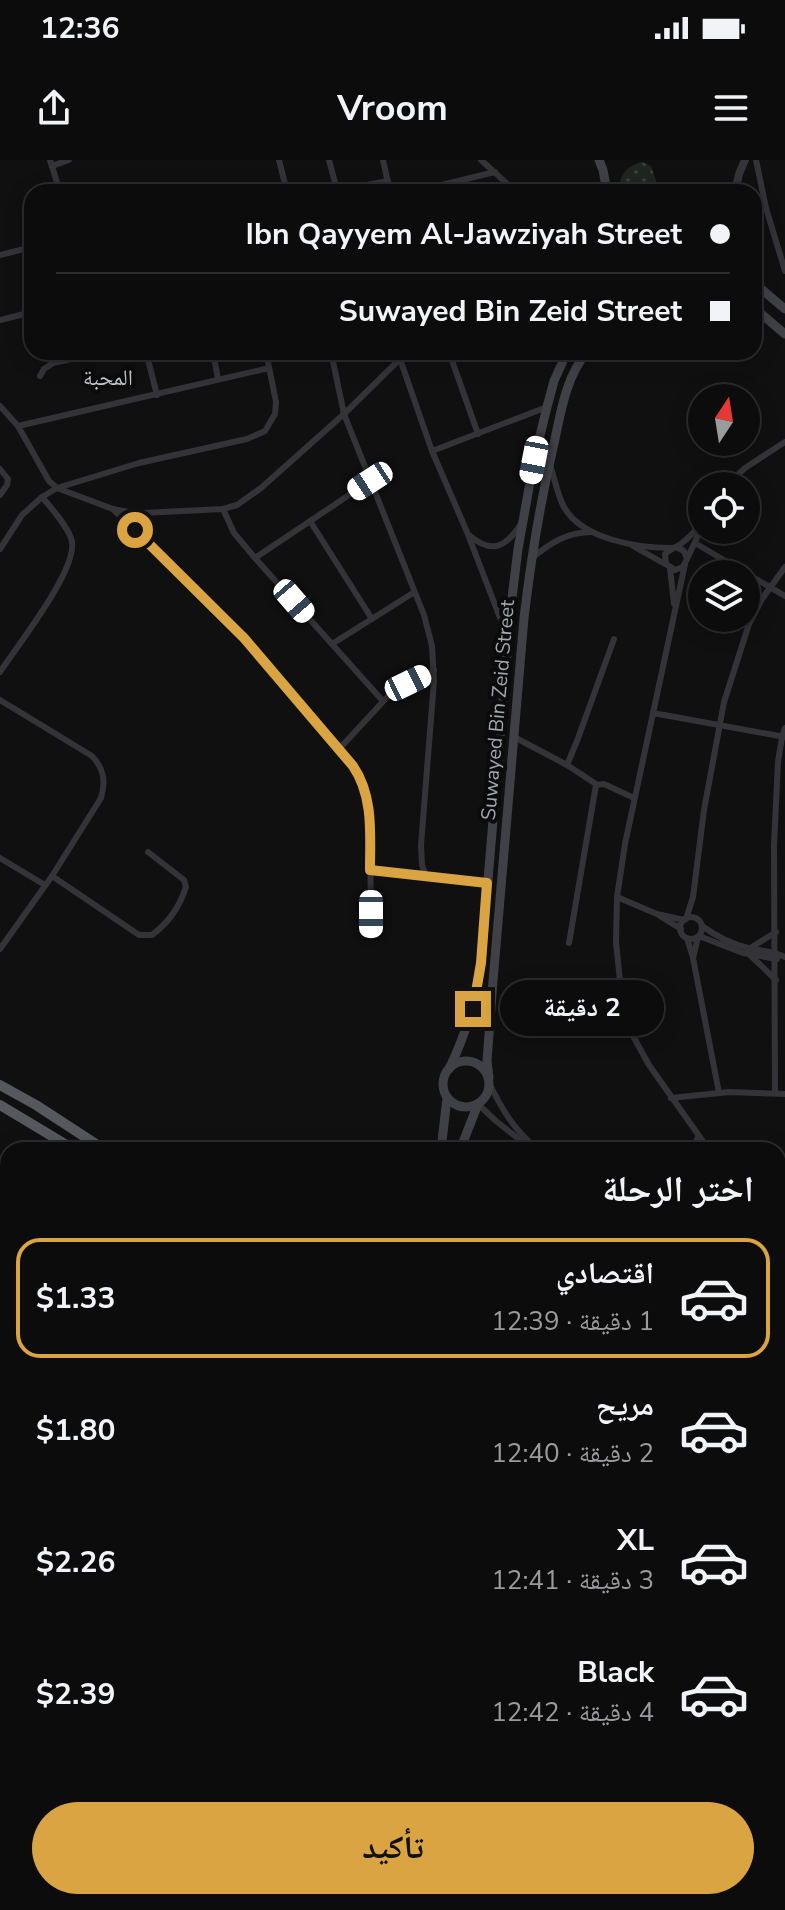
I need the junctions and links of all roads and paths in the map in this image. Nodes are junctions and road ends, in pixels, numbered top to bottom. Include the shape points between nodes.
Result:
1 (69, 160) edge
2 (279, 160) edge
3 (329, 160) edge
4 (383, 160) edge
5 (481, 160) edge
6 (599, 160) edge
7 (745, 160) edge
8 (756, 160) edge
9 (51, 163) edge
10 (495, 172) junction
11 (388, 181) junction
12 (450, 183) joint
13 (58, 184) edge
14 (285, 184) edge
15 (332, 184) edge
16 (372, 184) edge
17 (389, 184) edge
18 (446, 184) edge
19 (508, 184) edge
20 (606, 184) edge
21 (737, 184) edge
22 (761, 184) edge
23 (762, 189) edge
24 (24, 249) edge
25 (0, 255) edge
26 (785, 271) edge
27 (762, 290) edge
28 (785, 309) edge
29 (24, 314) edge
30 (762, 315) edge
31 (0, 319) edge
32 (785, 334) edge
33 (67, 360) edge
34 (148, 360) edge
35 (214, 360) edge
36 (268, 360) edge
37 (333, 360) edge
38 (397, 360) edge
39 (402, 360) edge
40 (452, 360) edge
41 (563, 360) edge
42 (582, 360) edge
43 (269, 368) junction
44 (40, 376) dead end
45 (218, 379) junction
46 (157, 395) junction
47 (0, 406) edge
48 (547, 407) junction
49 (344, 414) junction
50 (18, 426) junction
51 (478, 434) junction
52 (783, 445) edge
53 (432, 451) junction
54 (549, 462) junction
55 (0, 469) edge
56 (741, 472) edge
57 (370, 481) junction
58 (57, 488) junction
59 (0, 495) edge
60 (42, 497) junction
61 (113, 509) junction
62 (223, 509) junction
63 (310, 521) junction
64 (522, 523) junction
65 (467, 532) junction
66 (592, 532) junction
67 (688, 538) edge
68 (630, 544) junction
69 (694, 544) edge
70 (697, 544) edge
71 (1, 547) edge
72 (674, 548) junction
73 (255, 558) junction
74 (531, 560) junction
75 (686, 561) junction
76 (669, 567) junction
77 (785, 567) edge
78 (770, 587) junction
79 (413, 593) junction
80 (785, 596) edge
81 (675, 608) junction
82 (372, 619) junction
83 (508, 639) junction
84 (614, 639) dead end
85 (332, 644) junction
86 (434, 670) junction
87 (0, 672) edge
88 (0, 700) edge
89 (382, 700) junction
90 (653, 713) junction
91 (719, 726) junction
92 (785, 728) edge
93 (514, 737) junction
94 (783, 737) edge
95 (340, 748) junction
96 (567, 765) junction
97 (596, 784) junction
98 (634, 798) junction
99 (775, 828) junction
100 (785, 829) edge
101 (148, 852) dead end
102 (0, 858) edge
103 (370, 870) junction
104 (52, 876) junction
105 (426, 876) junction
106 (487, 883) junction
107 (45, 885) junction
108 (617, 897) junction
109 (693, 897) junction
110 (657, 914) junction
111 (695, 918) junction
112 (685, 920) junction
113 (702, 926) junction
114 (681, 929) junction
115 (776, 932) junction
116 (371, 936) dead end
117 (698, 936) junction
118 (687, 938) junction
119 (3, 939) edge
120 (569, 943) dead end
121 (0, 949) edge
122 (750, 952) junction
123 (780, 956) edge
124 (693, 958) junction
125 (776, 980) junction
126 (449, 1069) junction
127 (489, 1081) junction
128 (0, 1085) edge
129 (719, 1093) junction
130 (775, 1093) junction
131 (785, 1094) edge
132 (447, 1098) junction
133 (671, 1098) junction
134 (478, 1104) junction
135 (0, 1105) edge
136 (698, 1137) junction
137 (62, 1142) edge
138 (93, 1142) edge
139 (442, 1142) edge
140 (463, 1142) edge
141 (525, 1142) edge
142 (528, 1142) edge
143 (696, 1142) edge
144 (702, 1142) edge

1 - 9 street
2 - 14 street
3 - 15 street
4 - 11 street
5 - 10 street
6 - 20 main road
7 - 21 street
8 - 22 street
9 - 13 street
10 - 12 street
10 - 19 street
11 - 16 street
11 - 17 street
12 - 18 street
23 - 26 street
24 - 25 street
27 - 28 main road
29 - 31 street
30 - 32 main road
33 - 44 street via 47,366
34 - 46 street
35 - 45 street
36 - 43 street
37 - 49 street
38 - 49 street
39 - 53 street
40 - 51 street
41 - 48 main road, Suwayed Bin Zeid Street
42 - 54 main road, Suwayed Bin Zeid Street
43 - 45 street
43 - 58 street via 276,408 260,434
45 - 46 street
46 - 50 street
47 - 50 street
48 - 51 street
48 - 64 main road, Suwayed Bin Zeid Street
49 - 57 street
49 - 62 street via 261,488
50 - 58 street
51 - 53 street
52 - 56 street
53 - 65 street
54 - 66 street via 565,509
54 - 74 main road, Suwayed Bin Zeid Street
55 - 59 street via 8,479
57 - 63 street
57 - 79 street
58 - 60 street
58 - 61 street
60 - 71 street via 22,515
60 - 87 street via 72,539 70,561
61 - 62 street
61 - 95 street via 244,638
62 - 73 street
63 - 73 street
63 - 82 street
64 - 65 street via 511,539 495,546 482,545
64 - 83 main road, Suwayed Bin Zeid Street
65 - 83 street
66 - 68 street
66 - 74 street via 559,539
67 - 72 street
68 - 72 street
68 - 76 street
69 - 75 street
70 - 78 street
72 - 75 street via 684,551
72 - 76 street via 665,557
73 - 85 street
74 - 93 main road, Suwayed Bin Zeid Street
75 - 76 street via 678,569
75 - 81 street
76 - 81 street
77 - 78 street
78 - 80 street
78 - 91 street via 749,624
79 - 82 street
79 - 86 street via 431,638
81 - 90 street
82 - 85 street
83 - 106 main road, Suwayed Bin Zeid Street
84 - 96 street
85 - 89 street
86 - 89 street
86 - 105 street via 421,845
88 - 104 street via 92,756 103,774 101,798
89 - 95 street
90 - 91 street
90 - 98 street
91 - 94 street
91 - 109 street
92 - 94 street
93 - 96 street
93 - 127 main road, Suwayed Bin Zeid Street
94 - 99 street
95 - 103 street via 366,789
96 - 97 street
97 - 98 street
97 - 120 street
98 - 108 street
99 - 100 street
99 - 115 street
101 - 104 street via 186,887 174,911 152,935 139,935
102 - 107 street
103 - 105 street
103 - 116 street
104 - 107 street
105 - 106 street
106 - 126 main road, Suwayed Bin Zeid Street via 478,985
107 - 119 street
108 - 110 street
108 - 133 street via 617,959 625,1010 633,1036
109 - 111 street
109 - 112 street
110 - 112 street
110 - 114 street
111 - 112 street
111 - 113 street
112 - 114 street
113 - 117 street
113 - 122 street
114 - 118 street
115 - 122 street
115 - 123 street
117 - 118 street
117 - 122 street
117 - 124 street
118 - 124 street
119 - 121 street
122 - 123 street
122 - 125 street
123 - 125 street
124 - 129 street
125 - 130 street
126 - 127 main road via 461,1062 475,1063
126 - 132 main road via 443,1086
127 - 134 main road
127 - 142 street via 505,1115
128 - 138 highway
129 - 130 street
129 - 133 street
130 - 131 street
132 - 134 main road via 458,1106
132 - 139 main road
133 - 136 street
134 - 140 main road
134 - 141 street
135 - 137 highway
136 - 143 street
136 - 144 street

